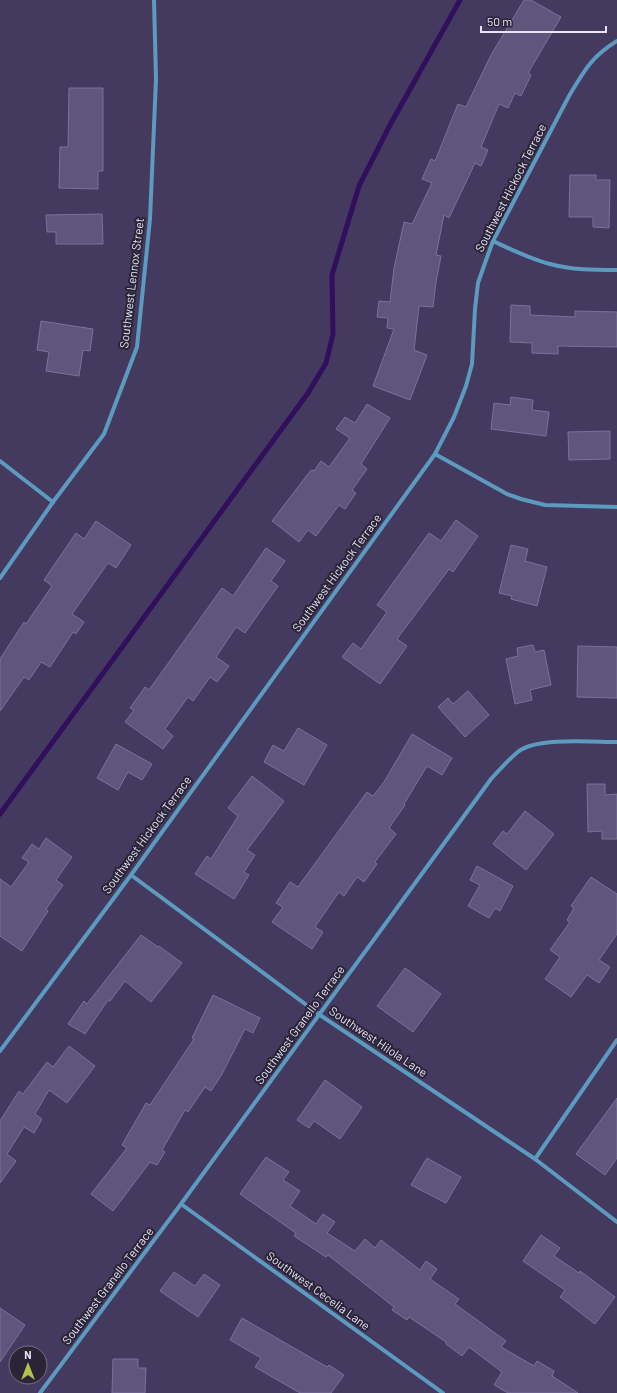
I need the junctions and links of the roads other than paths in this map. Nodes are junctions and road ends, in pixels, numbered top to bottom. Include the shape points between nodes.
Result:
1 (154, 0) edge
2 (617, 41) edge
3 (493, 241) junction
4 (617, 270) edge
5 (435, 454) junction
6 (0, 461) edge
7 (53, 502) junction
8 (617, 508) edge
9 (0, 578) edge
10 (617, 742) edge
11 (131, 875) junction
12 (320, 1015) junction
13 (617, 1040) edge
14 (0, 1052) edge
15 (535, 1159) junction
16 (181, 1204) junction
17 (617, 1222) edge
18 (41, 1393) edge
19 (443, 1393) edge

1 - 7 street, Southwest Lennox Street via 156,79 150,219 137,347 104,434
2 - 3 street, Southwest Hickock Terrace via 593,58 569,96
3 - 4 street via 550,264 569,268
3 - 5 street, Southwest Hickock Terrace via 478,283 472,364 454,417
5 - 8 street via 507,494 521,499 545,505
5 - 11 street, Southwest Hickock Terrace
6 - 7 street
7 - 9 street, Southwest Lennox Street
10 - 12 street, Southwest Granello Terrace via 571,741 535,745 520,750 508,761 491,779
11 - 12 street, Southwest Hilola Lane
11 - 14 street, Southwest Hickock Terrace
12 - 15 street, Southwest Hilola Lane
12 - 16 street, Southwest Granello Terrace
13 - 15 street
15 - 17 street, Southwest Hilola Lane
16 - 18 street, Southwest Granello Terrace
16 - 19 street, Southwest Cecelia Lane

